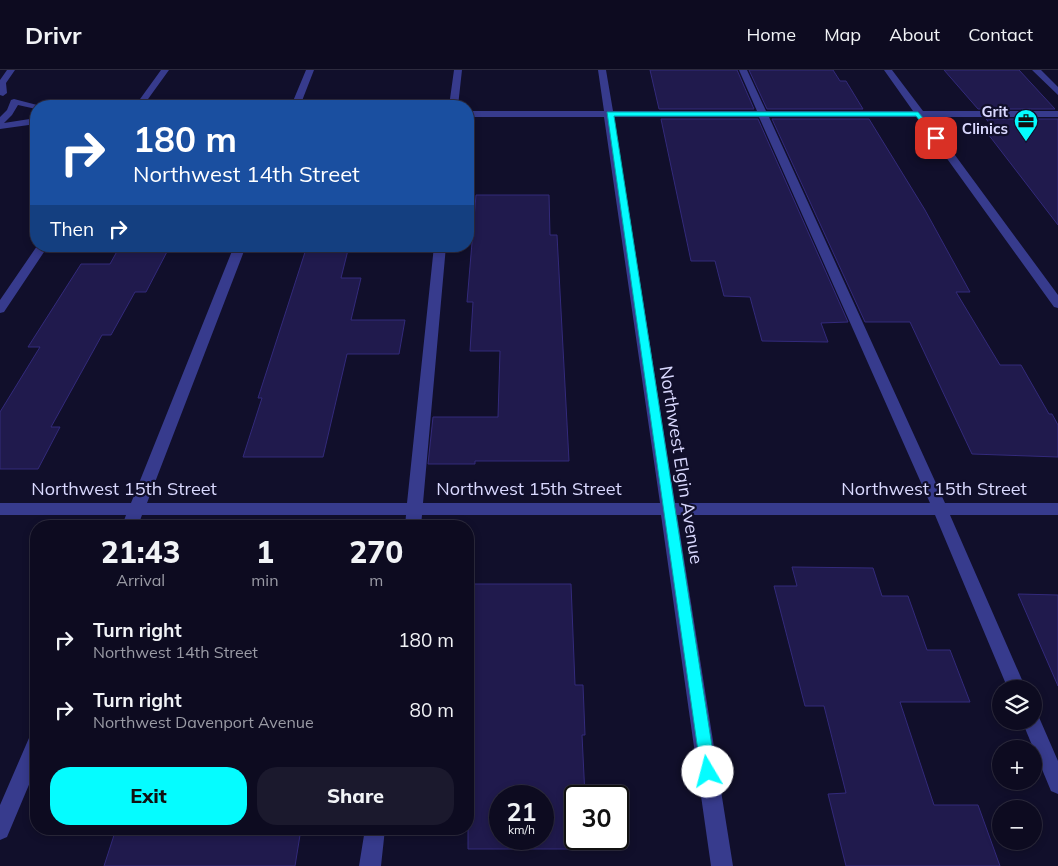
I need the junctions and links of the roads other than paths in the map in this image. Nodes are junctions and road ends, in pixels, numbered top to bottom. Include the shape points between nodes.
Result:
1 (11, 70) edge
2 (165, 70) edge
3 (310, 70) edge
4 (458, 70) edge
5 (602, 70) edge
6 (744, 70) edge
7 (888, 70) edge
8 (1036, 70) edge
9 (1058, 92) edge
10 (2, 93) edge
11 (143, 100) edge
12 (298, 100) edge
13 (454, 100) edge
14 (14, 102) junction
15 (30, 105) edge
16 (474, 114) edge
17 (610, 114) junction
18 (764, 114) junction
19 (918, 114) junction
20 (1058, 114) edge
21 (0, 121) edge
22 (30, 123) edge
23 (0, 126) edge
24 (39, 252) edge
25 (238, 252) edge
26 (439, 252) edge
27 (1058, 304) edge
28 (0, 309) edge
29 (0, 509) edge
30 (137, 509) junction
31 (416, 509) junction
32 (669, 509) junction
33 (940, 509) junction
34 (1058, 509) edge
35 (132, 520) edge
36 (414, 520) edge
37 (1013, 680) edge
38 (1035, 730) edge
39 (30, 760) edge
40 (1058, 784) edge
41 (0, 830) edge
42 (374, 835) edge
43 (370, 866) edge
44 (722, 866) edge

1 - 10 street via 2,83
2 - 11 street
3 - 12 street
4 - 13 street
5 - 17 street, Northwest Elgin Avenue
6 - 18 street
7 - 19 street
8 - 9 street
10 - 14 street
14 - 15 street
14 - 21 street via 7,117
16 - 17 street
17 - 18 street
17 - 32 street, Northwest Elgin Avenue
18 - 19 street
18 - 33 street
19 - 20 street
19 - 27 street
22 - 23 street
24 - 28 street
25 - 30 street
26 - 31 street
29 - 30 street, Northwest 15th Street
30 - 31 street, Northwest 15th Street
30 - 35 street
31 - 32 street, Northwest 15th Street
31 - 36 street
32 - 33 street, Northwest 15th Street
32 - 44 street, Northwest Elgin Avenue
33 - 34 street, Northwest 15th Street
33 - 37 street
38 - 40 street
39 - 41 street
42 - 43 street

